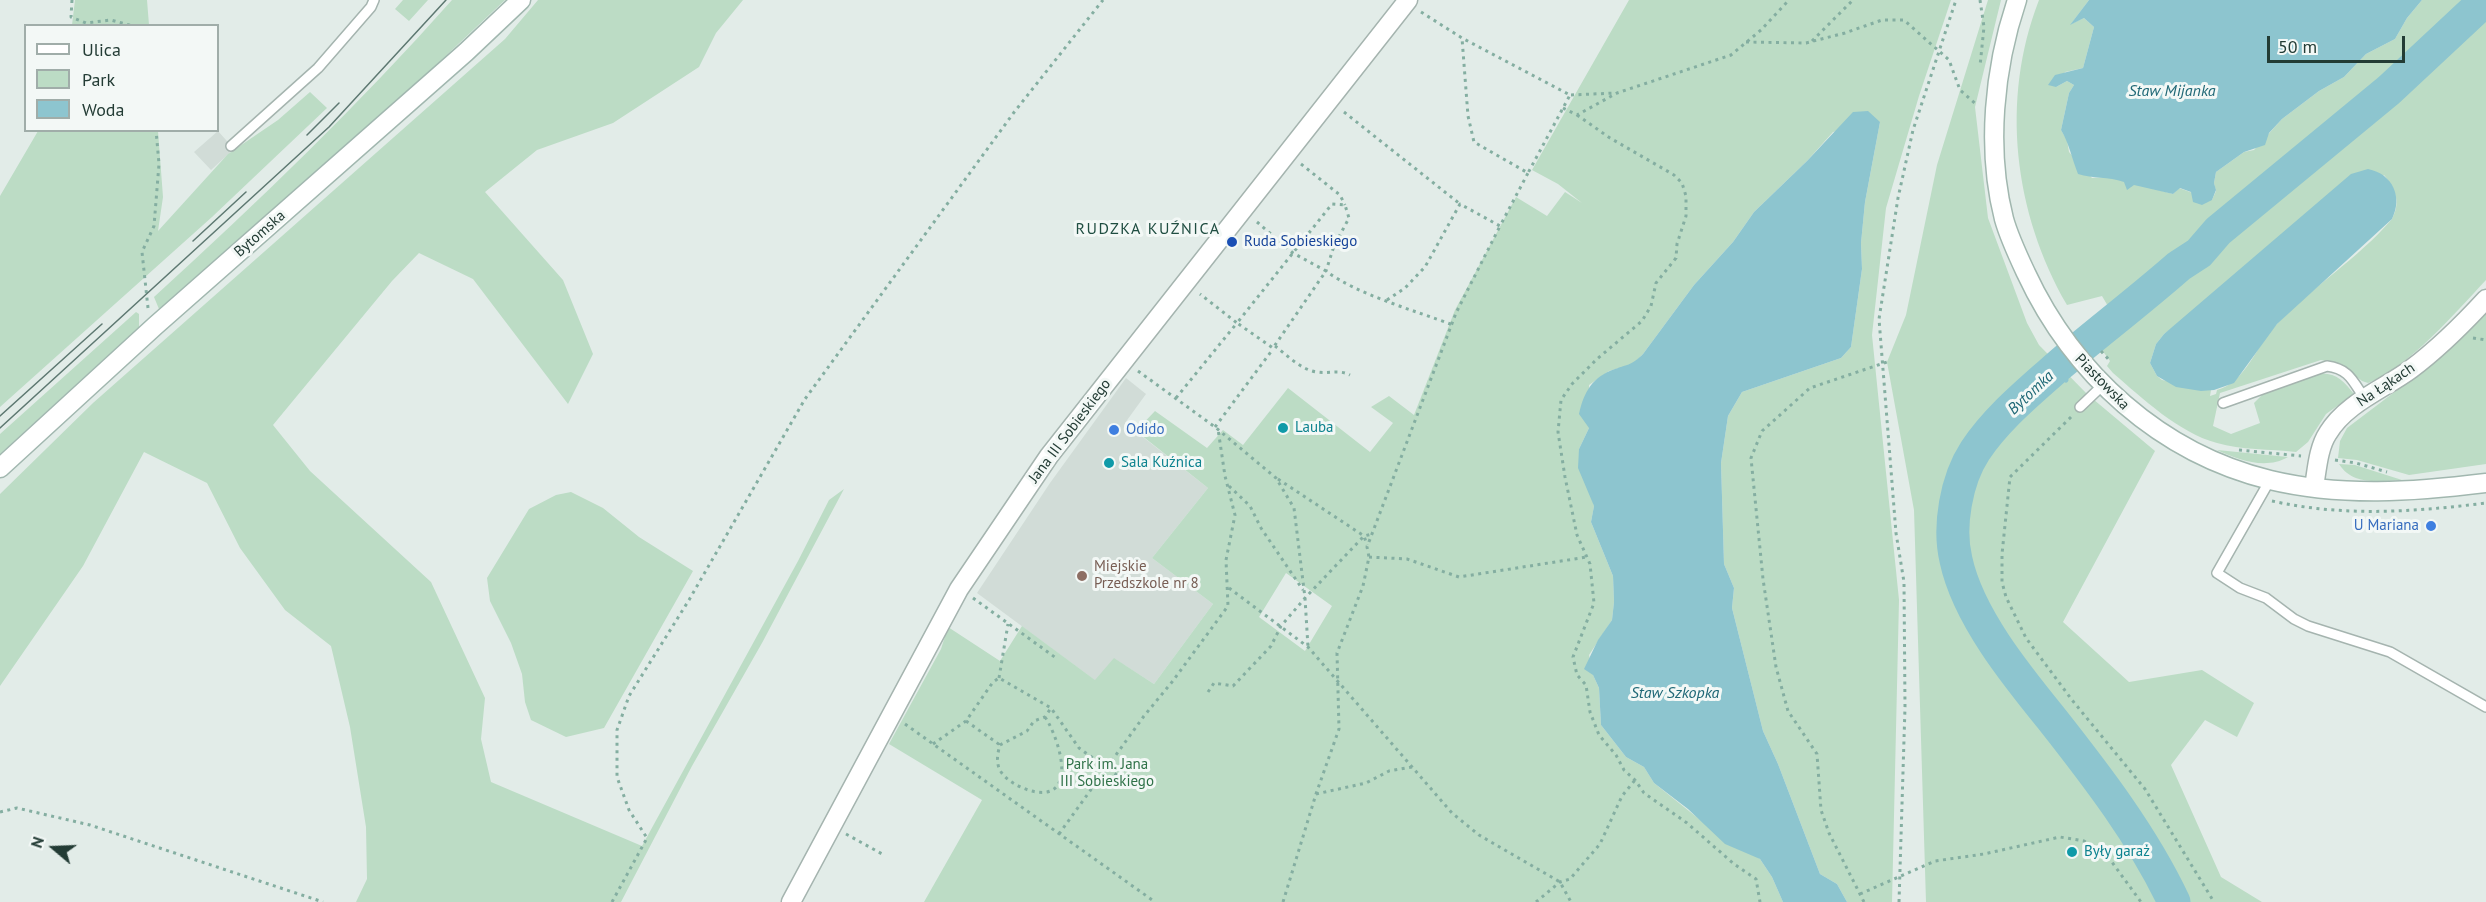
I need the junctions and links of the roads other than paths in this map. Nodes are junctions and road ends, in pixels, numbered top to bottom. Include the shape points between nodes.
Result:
1 (374, 0) edge
2 (521, 0) edge
3 (2017, 0) edge
4 (1407, 1) edge
5 (231, 146) dead end
6 (2486, 299) edge
7 (2099, 381) junction
8 (2365, 399) junction
9 (2223, 403) dead end
10 (2080, 407) road end
11 (0, 468) edge
12 (2270, 480) junction
13 (2486, 483) edge
14 (2314, 487) junction
15 (2486, 707) edge
16 (791, 902) edge

1 - 5 lane via 318,68
2 - 11 street, Bytomska
3 - 7 street, Piastowska via 2002,48 1996,86 1994,130 2004,219 2048,315
4 - 16 street, Jana III Sobieskiego via 1049,456 959,589
6 - 8 street, Na Łąkach via 2421,361
7 - 10 lane
7 - 12 street, Piastowska via 2132,412 2186,447 2221,464
8 - 9 lane via 2343,369 2327,366
8 - 14 street, Na Łąkach via 2346,412 2326,436
12 - 14 street, Piastowska
12 - 15 lane via 2217,573 2266,598 2301,622 2390,652
13 - 14 street, Piastowska via 2375,492

